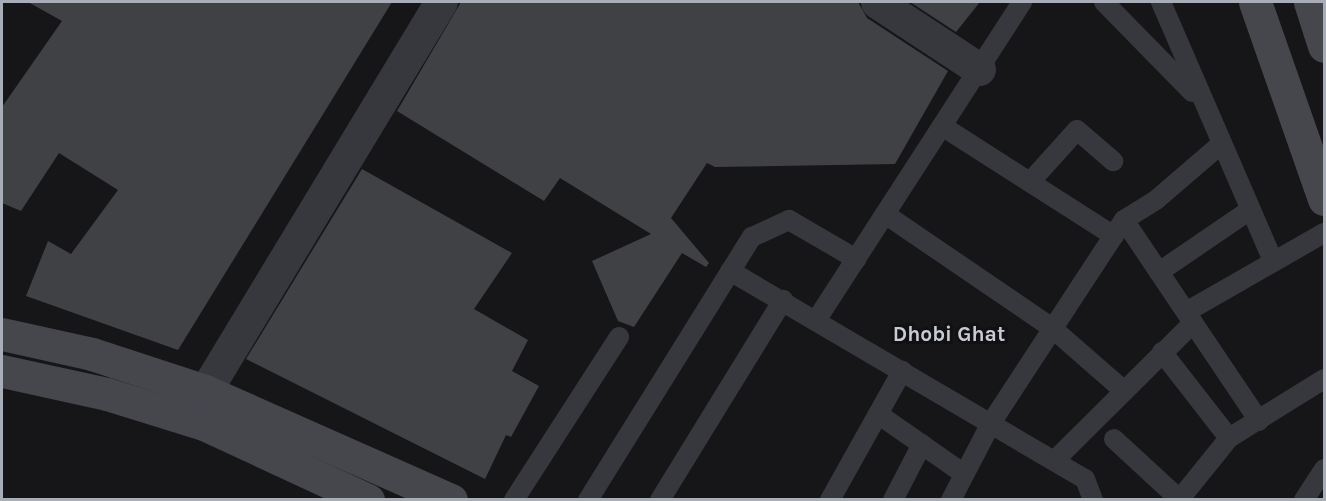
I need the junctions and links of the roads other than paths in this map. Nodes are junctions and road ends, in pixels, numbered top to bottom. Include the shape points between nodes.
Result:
1 (441, 2) edge
2 (877, 2) edge
3 (1022, 2) edge
4 (1104, 2) edge
5 (1161, 2) edge
6 (1255, 2) edge
7 (1310, 2) edge
8 (1324, 46) edge
9 (979, 69) junction
10 (1200, 99) junction
11 (942, 126) junction
12 (1220, 145) junction
13 (1113, 161) dead end
14 (1030, 182) junction
15 (1324, 199) edge
16 (1250, 210) junction
17 (885, 214) junction
18 (1119, 228) junction
19 (1324, 233) edge
20 (856, 259) junction
21 (1273, 261) junction
22 (730, 271) junction
23 (1159, 272) junction
24 (783, 300) junction
25 (1190, 317) junction
26 (817, 320) junction
27 (1052, 328) junction
28 (2, 334) edge
29 (619, 337) dead end
30 (1162, 352) junction
31 (902, 370) junction
32 (2, 371) edge
33 (1324, 380) edge
34 (1122, 389) junction
35 (205, 391) junction
36 (878, 414) junction
37 (188, 420) junction
38 (1259, 421) junction
39 (991, 423) junction
40 (1229, 438) junction
41 (1114, 439) dead end
42 (922, 444) junction
43 (1054, 461) junction
44 (1324, 469) edge
45 (964, 474) junction
46 (1179, 499) edge
47 (368, 500) edge
48 (451, 500) edge
49 (514, 500) edge
50 (588, 500) edge
51 (660, 500) edge
52 (830, 500) edge
53 (893, 500) edge
54 (951, 500) edge
55 (1093, 500) edge
56 (1304, 500) edge

1 - 35 street
2 - 9 street
3 - 9 lane
4 - 10 lane
5 - 10 lane
6 - 15 main road
7 - 8 main road
9 - 11 lane
10 - 12 lane
11 - 14 lane
11 - 17 lane
12 - 16 lane
12 - 18 lane
13 - 14 lane via 1077,130
14 - 18 lane
16 - 21 lane
16 - 23 lane
17 - 20 lane
17 - 27 lane
18 - 23 lane
18 - 27 lane
19 - 21 lane
20 - 22 lane via 789,220 752,237
20 - 26 lane
21 - 25 lane
22 - 24 lane
22 - 50 lane
23 - 25 lane
24 - 26 lane
24 - 51 lane
25 - 30 lane
25 - 38 lane
26 - 31 lane
27 - 34 lane
27 - 39 lane
28 - 35 main road via 92,354
29 - 49 lane
30 - 34 lane
30 - 40 lane
31 - 36 lane
31 - 39 lane
32 - 37 main road via 107,394
33 - 38 lane
34 - 43 lane
35 - 37 street
35 - 48 main road
36 - 42 lane
36 - 52 lane
37 - 47 main road via 257,446
38 - 40 lane
39 - 43 lane
39 - 45 lane
40 - 46 lane
41 - 46 lane
42 - 45 lane
42 - 53 lane
43 - 55 lane via 1085,479
44 - 56 lane
45 - 54 lane

